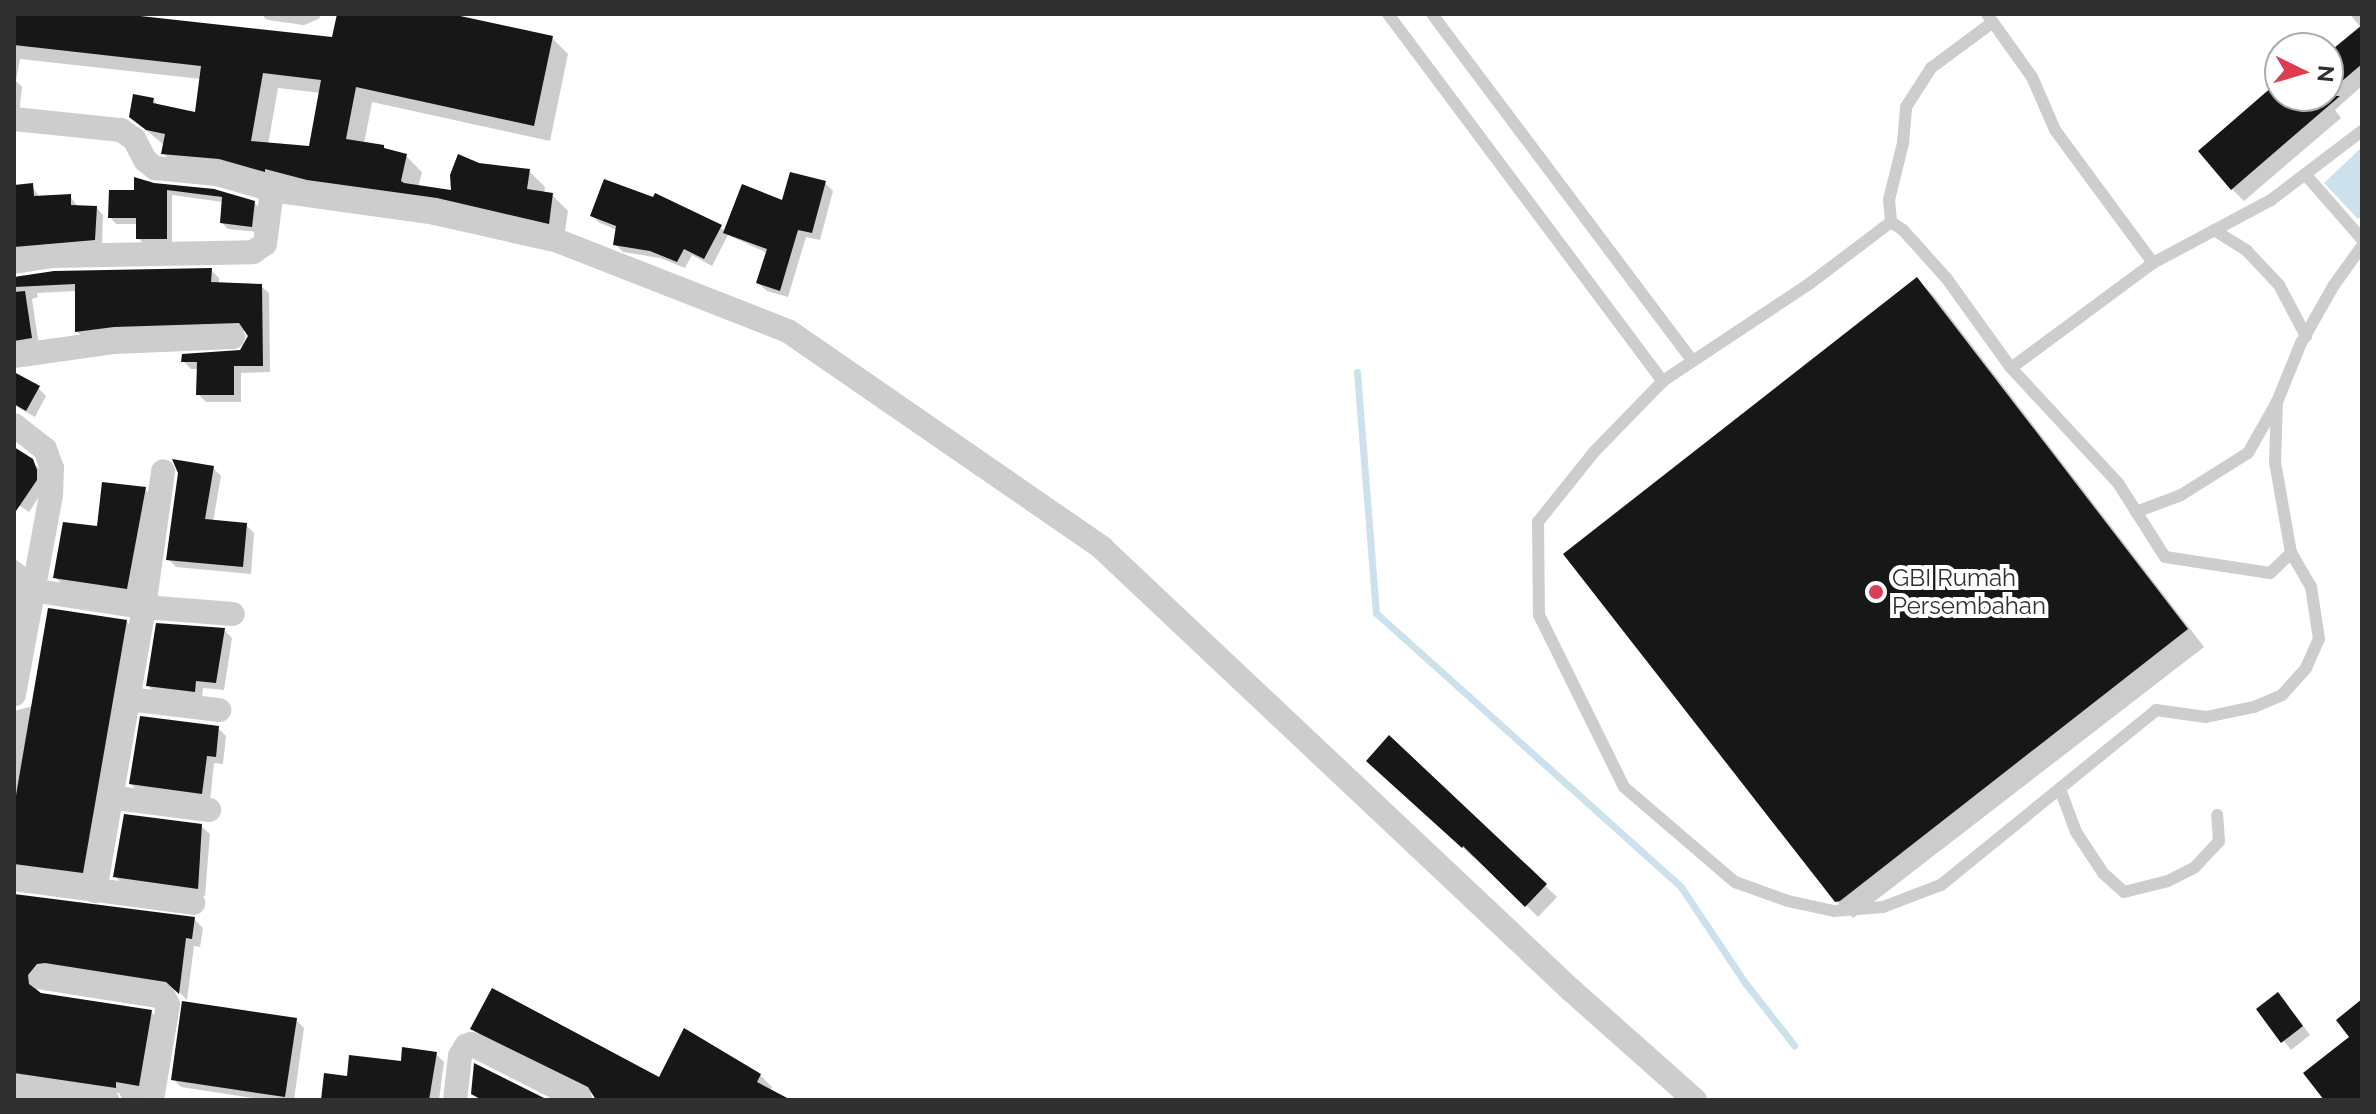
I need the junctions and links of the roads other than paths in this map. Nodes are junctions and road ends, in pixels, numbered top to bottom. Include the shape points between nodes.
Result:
1 (269, 14) edge
2 (315, 14) edge
3 (1388, 14) edge
4 (1432, 14) edge
5 (1990, 18) edge
6 (14, 119) edge
7 (2362, 131) edge
8 (2305, 174) junction
9 (272, 190) junction
10 (1891, 222) junction
11 (2214, 230) junction
12 (2362, 239) edge
13 (2362, 246) edge
14 (14, 262) edge
15 (2153, 263) junction
16 (2306, 336) junction
17 (233, 337) dead end
18 (14, 356) edge
19 (1691, 359) junction
20 (2011, 368) junction
21 (1663, 381) junction
22 (2277, 402) junction
23 (14, 425) edge
24 (163, 471) dead end
25 (2136, 512) junction
26 (2291, 553) junction
27 (31, 590) junction
28 (144, 607) junction
29 (233, 614) dead end
30 (16, 663) edge
31 (14, 695) edge
32 (128, 699) junction
33 (219, 710) dead end
34 (2060, 789) junction
35 (109, 797) junction
36 (209, 810) dead end
37 (2217, 815) dead end
38 (14, 879) edge
39 (95, 891) junction
40 (193, 903) dead end
41 (43, 978) dead end
42 (14, 1088) edge
43 (107, 1100) edge
44 (152, 1100) edge
45 (455, 1100) edge
46 (581, 1100) edge
47 (1695, 1100) edge

1 - 2 lane via 303,19
3 - 21 lane
4 - 19 lane
5 - 10 lane via 1931,68 1906,107 1889,200
5 - 15 lane via 2032,77 2055,130
6 - 9 street via 121,130 155,168 217,174
7 - 8 lane
8 - 11 lane via 2271,200
8 - 12 lane
9 - 14 street via 265,244 253,252 53,256
9 - 47 street via 435,213 558,241 788,331 1102,548
10 - 19 lane via 1809,284
10 - 20 lane via 1947,279
11 - 15 lane
11 - 16 lane via 2247,251 2279,285
13 - 16 lane
15 - 20 lane
16 - 22 lane
17 - 18 street via 115,342
19 - 21 lane
20 - 25 lane via 2118,483
21 - 34 lane via 1594,452 1538,522 1539,615 1624,787 1735,882 1834,911 1883,907 1941,885
22 - 25 lane via 2248,453 2181,495
22 - 26 lane via 2275,462
23 - 27 street via 45,449 52,468
24 - 28 street
25 - 26 lane via 2165,557 2270,573
26 - 34 lane via 2311,587 2319,639 2306,668 2282,695 2206,717 2156,710
27 - 28 street
27 - 30 street
28 - 29 street
28 - 32 street
30 - 31 street
32 - 33 street
32 - 35 street
34 - 37 lane via 2076,832 2103,873 2124,892 2168,881 2195,867 2219,841
35 - 36 street
35 - 39 street
38 - 39 street
39 - 40 street
41 - 44 street via 164,997 168,1005
42 - 43 street
45 - 46 street via 460,1056 471,1044

